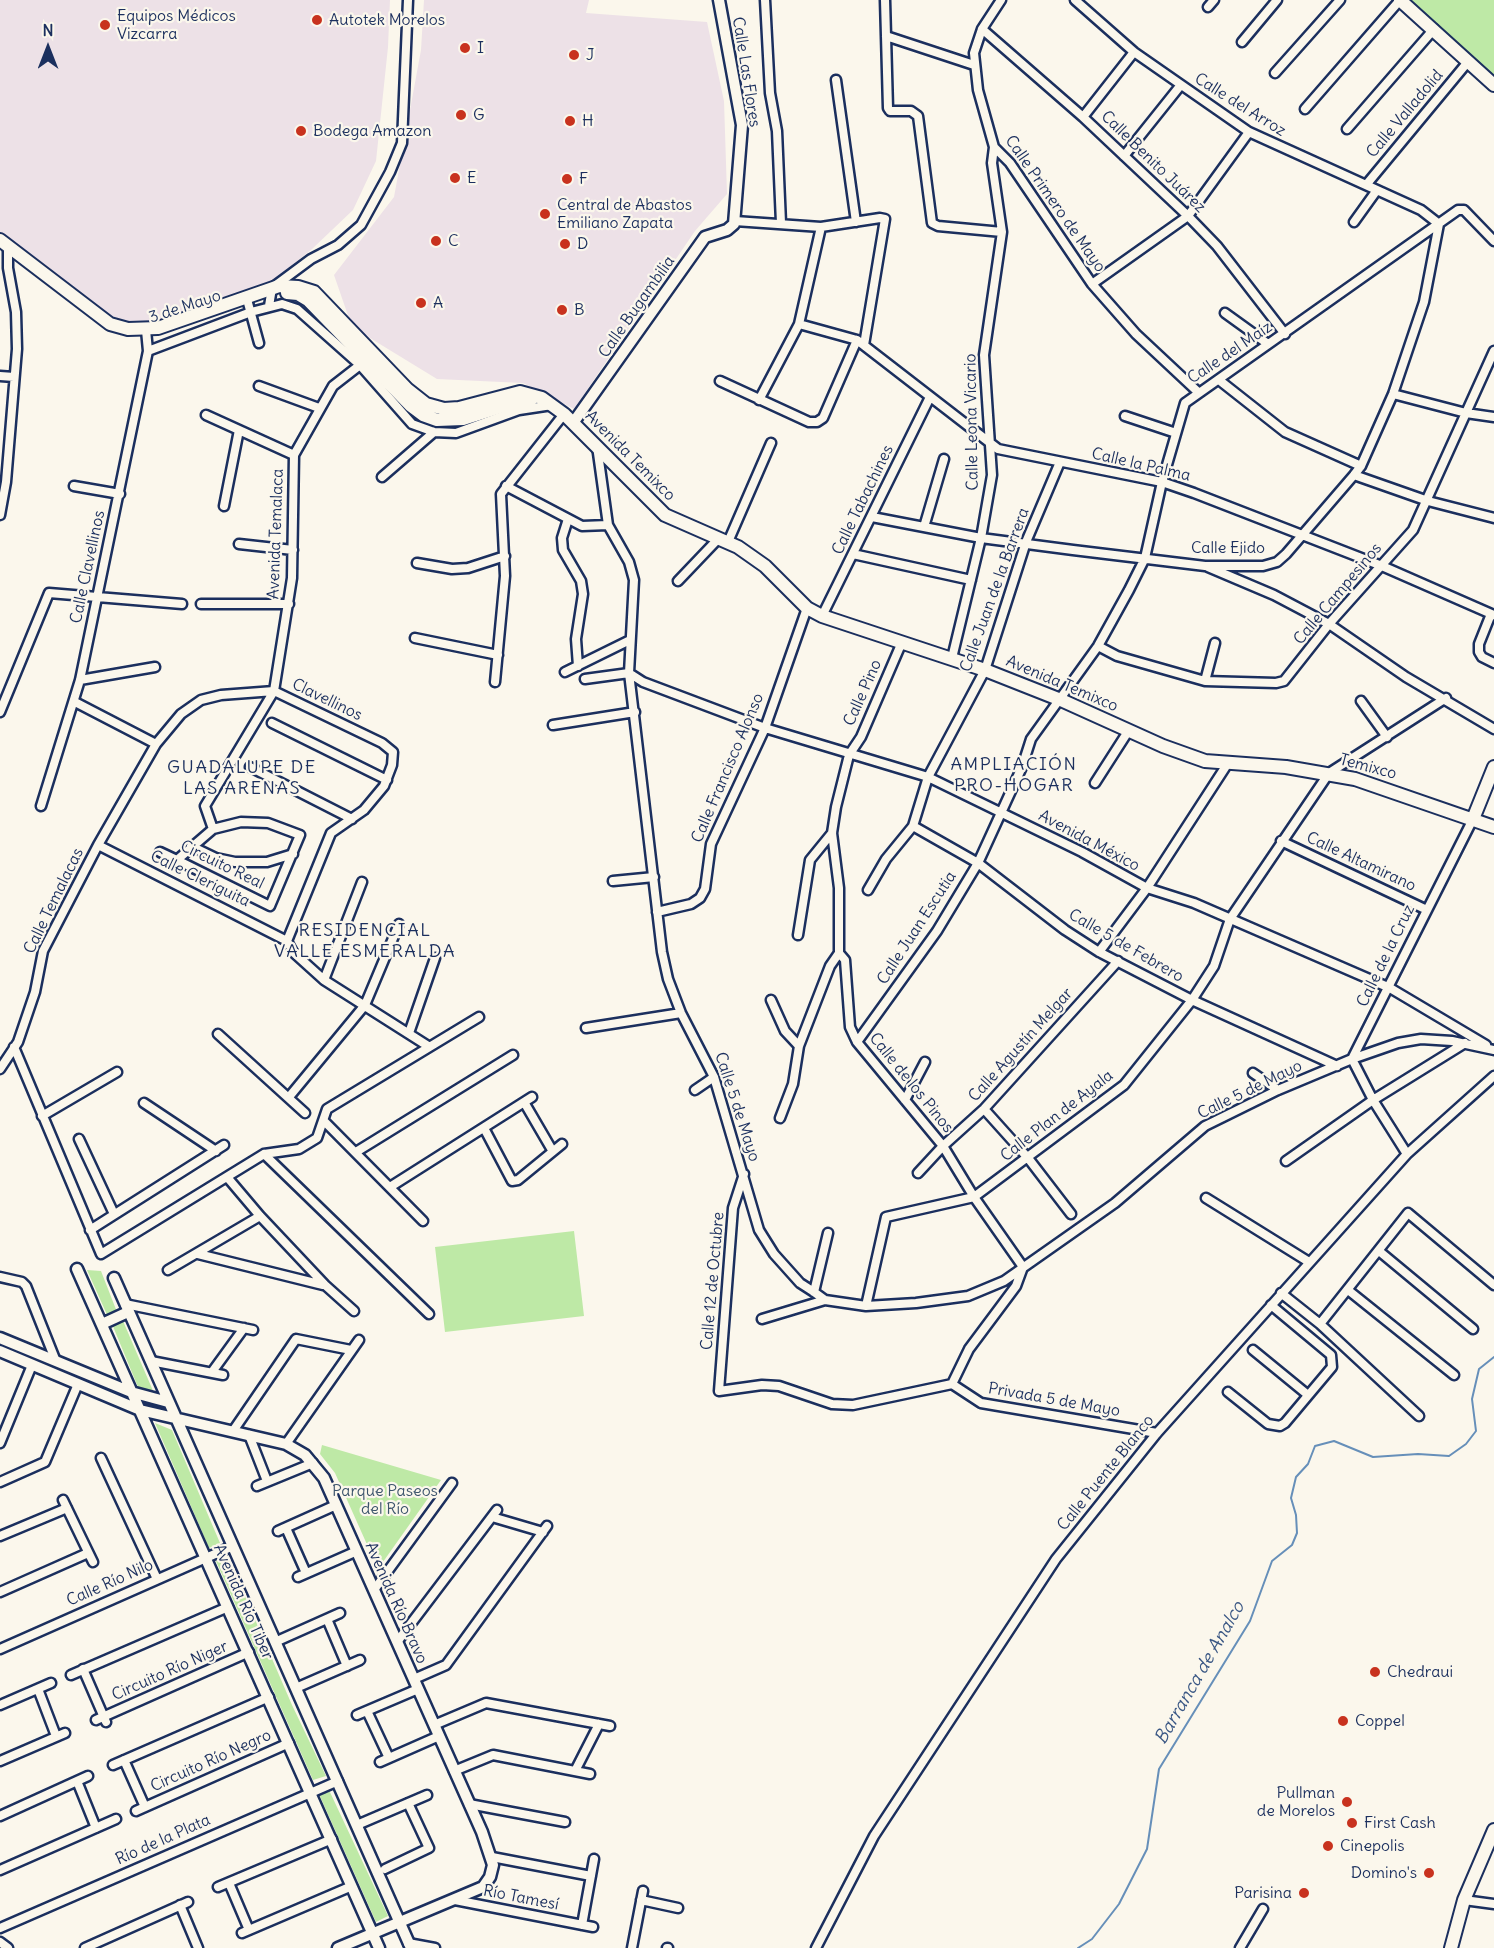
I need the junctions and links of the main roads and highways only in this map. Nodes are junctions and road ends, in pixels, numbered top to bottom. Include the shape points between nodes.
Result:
1 (1400, 0) edge
2 (1494, 85) edge
3 (4, 247) edge
4 (270, 297) junction
5 (147, 333) junction
6 (548, 402) junction
7 (1228, 763) joint
8 (1494, 767) edge
9 (1473, 819) junction
10 (1494, 827) edge
11 (1494, 1830) edge
12 (1450, 1948) edge

1 - 2 main road
3 - 5 main road, 3 de Mayo via 96,323 114,332
4 - 5 main road
4 - 5 main road, 3 de Mayo via 250,307
4 - 6 main road, 3 de Mayo via 298,294 423,415 437,420 463,419 519,400
4 - 6 main road via 298,287 314,292 426,404 459,408 520,392
6 - 7 main road, Avenida Temixco via 665,515 723,540 765,566 807,608 822,616 985,670 1186,755
7 - 9 main road, Temixco via 1286,767 1355,779
8 - 9 main road, Calle de la Cruz
9 - 10 main road, Temixco
11 - 12 main road via 1464,1900

